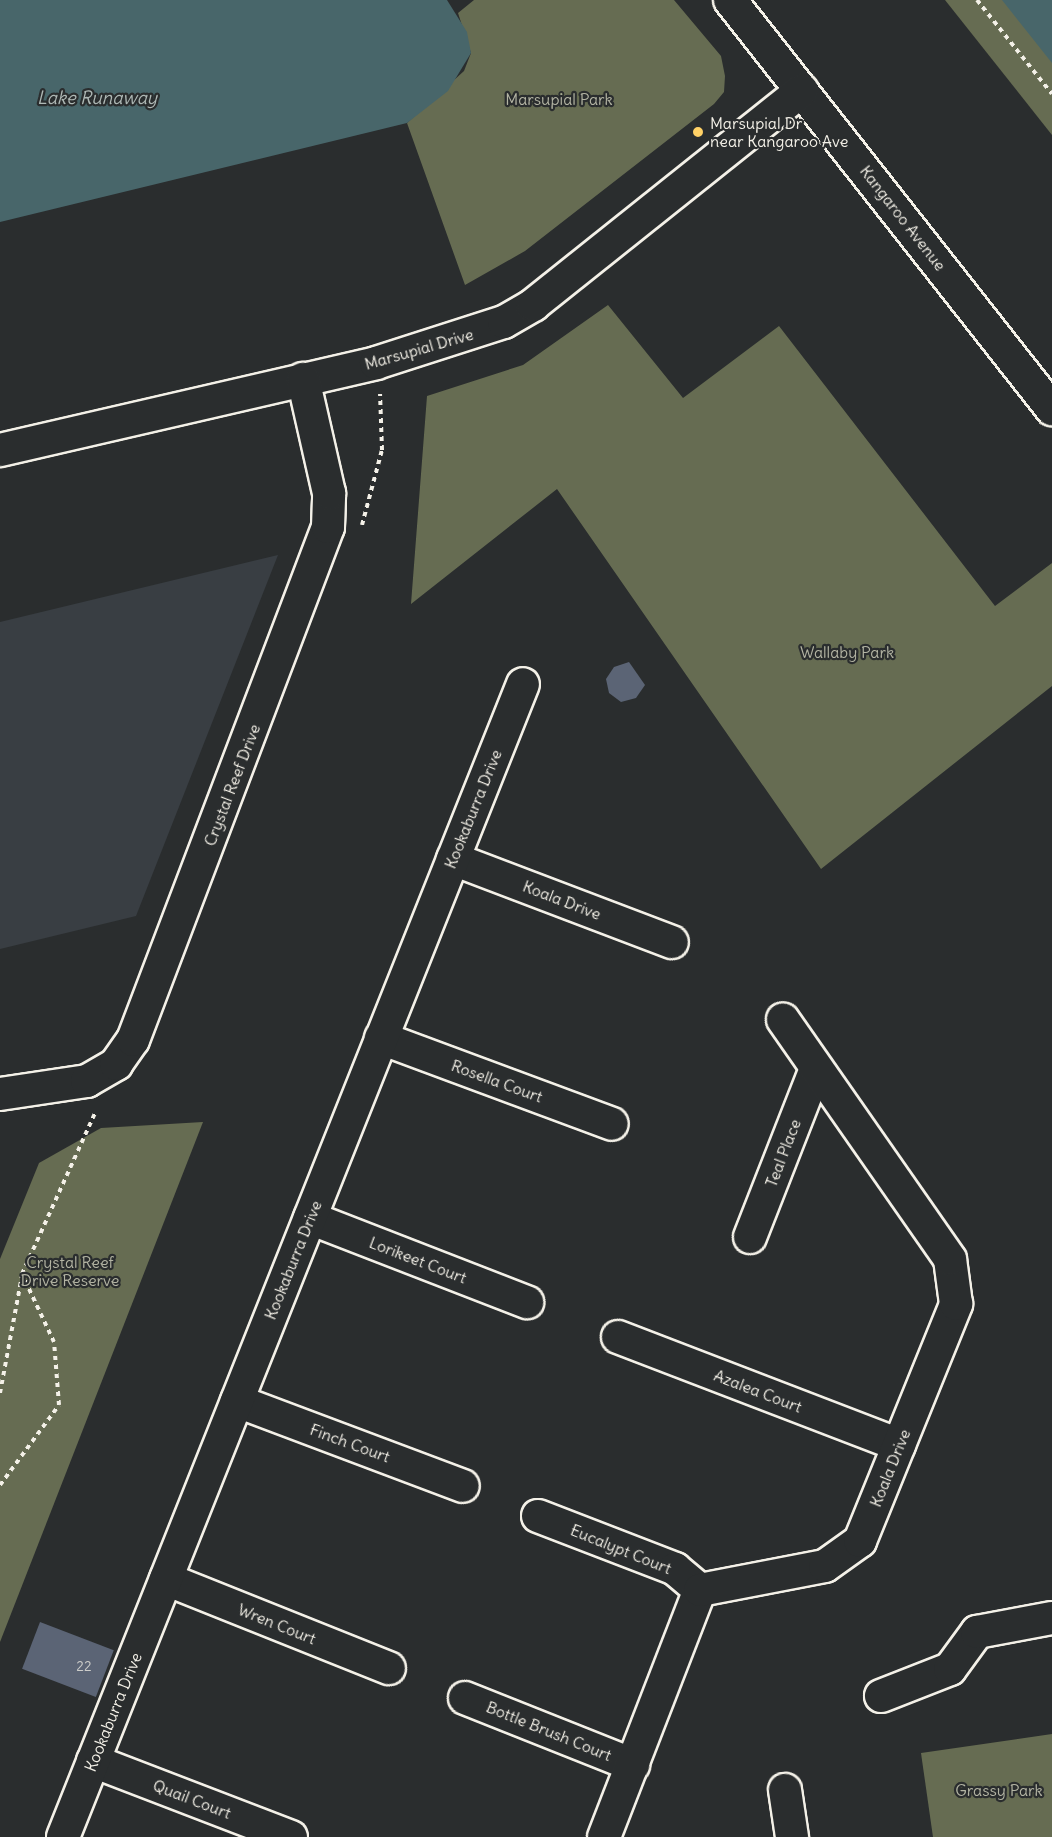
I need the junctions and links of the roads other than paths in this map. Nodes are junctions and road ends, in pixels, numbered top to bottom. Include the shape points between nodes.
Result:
1 (730, 0) edge
2 (802, 90) junction
3 (303, 380) junction
4 (1052, 409) edge
5 (0, 450) edge
6 (523, 684) dead end
7 (453, 859) junction
8 (672, 942) dead end
9 (783, 1020) dead end
10 (381, 1038) junction
11 (816, 1069) junction
12 (0, 1094) edge
13 (612, 1124) dead end
14 (310, 1218) junction
15 (750, 1237) dead end
16 (526, 1302) dead end
17 (618, 1337) dead end
18 (237, 1401) junction
19 (899, 1445) junction
20 (463, 1486) dead end
21 (538, 1516) dead end
22 (166, 1579) junction
23 (700, 1590) junction
24 (1052, 1618) edge
25 (389, 1668) dead end
26 (882, 1696) dead end
27 (465, 1698) dead end
28 (93, 1761) junction
29 (633, 1765) junction
30 (785, 1790) dead end
31 (63, 1837) edge
32 (291, 1837) edge
33 (604, 1837) edge
34 (792, 1837) edge

1 - 2 street, Kangaroo Avenue
2 - 3 street, Marsupial Drive via 513,316 443,345
2 - 4 street, Kangaroo Avenue
3 - 5 street, Marsupial Drive
3 - 12 street, Crystal Reef Drive via 328,493 328,527 133,1040 116,1065 87,1081
6 - 7 street, Kookaburra Drive
7 - 8 street, Koala Drive
7 - 10 street, Kookaburra Drive
9 - 11 street, Koala Drive
10 - 13 street, Rosella Court
10 - 14 street, Kookaburra Drive
11 - 15 street, Teal Place
11 - 19 street, Koala Drive via 954,1268 956,1304
14 - 16 street, Lorikeet Court
14 - 18 street, Kookaburra Drive
17 - 19 street, Azalea Court
18 - 20 street, Finch Court
18 - 22 street, Kookaburra Drive
19 - 23 street, Koala Drive via 860,1541 825,1566
21 - 23 street, Eucalypt Court via 675,1569
22 - 25 street, Wren Court
22 - 28 street, Kookaburra Drive
23 - 29 street
24 - 26 street via 977,1632 950,1668
27 - 29 street, Bottle Brush Court
28 - 31 street, Kookaburra Drive
28 - 32 street, Quail Court
29 - 33 street
30 - 34 street

